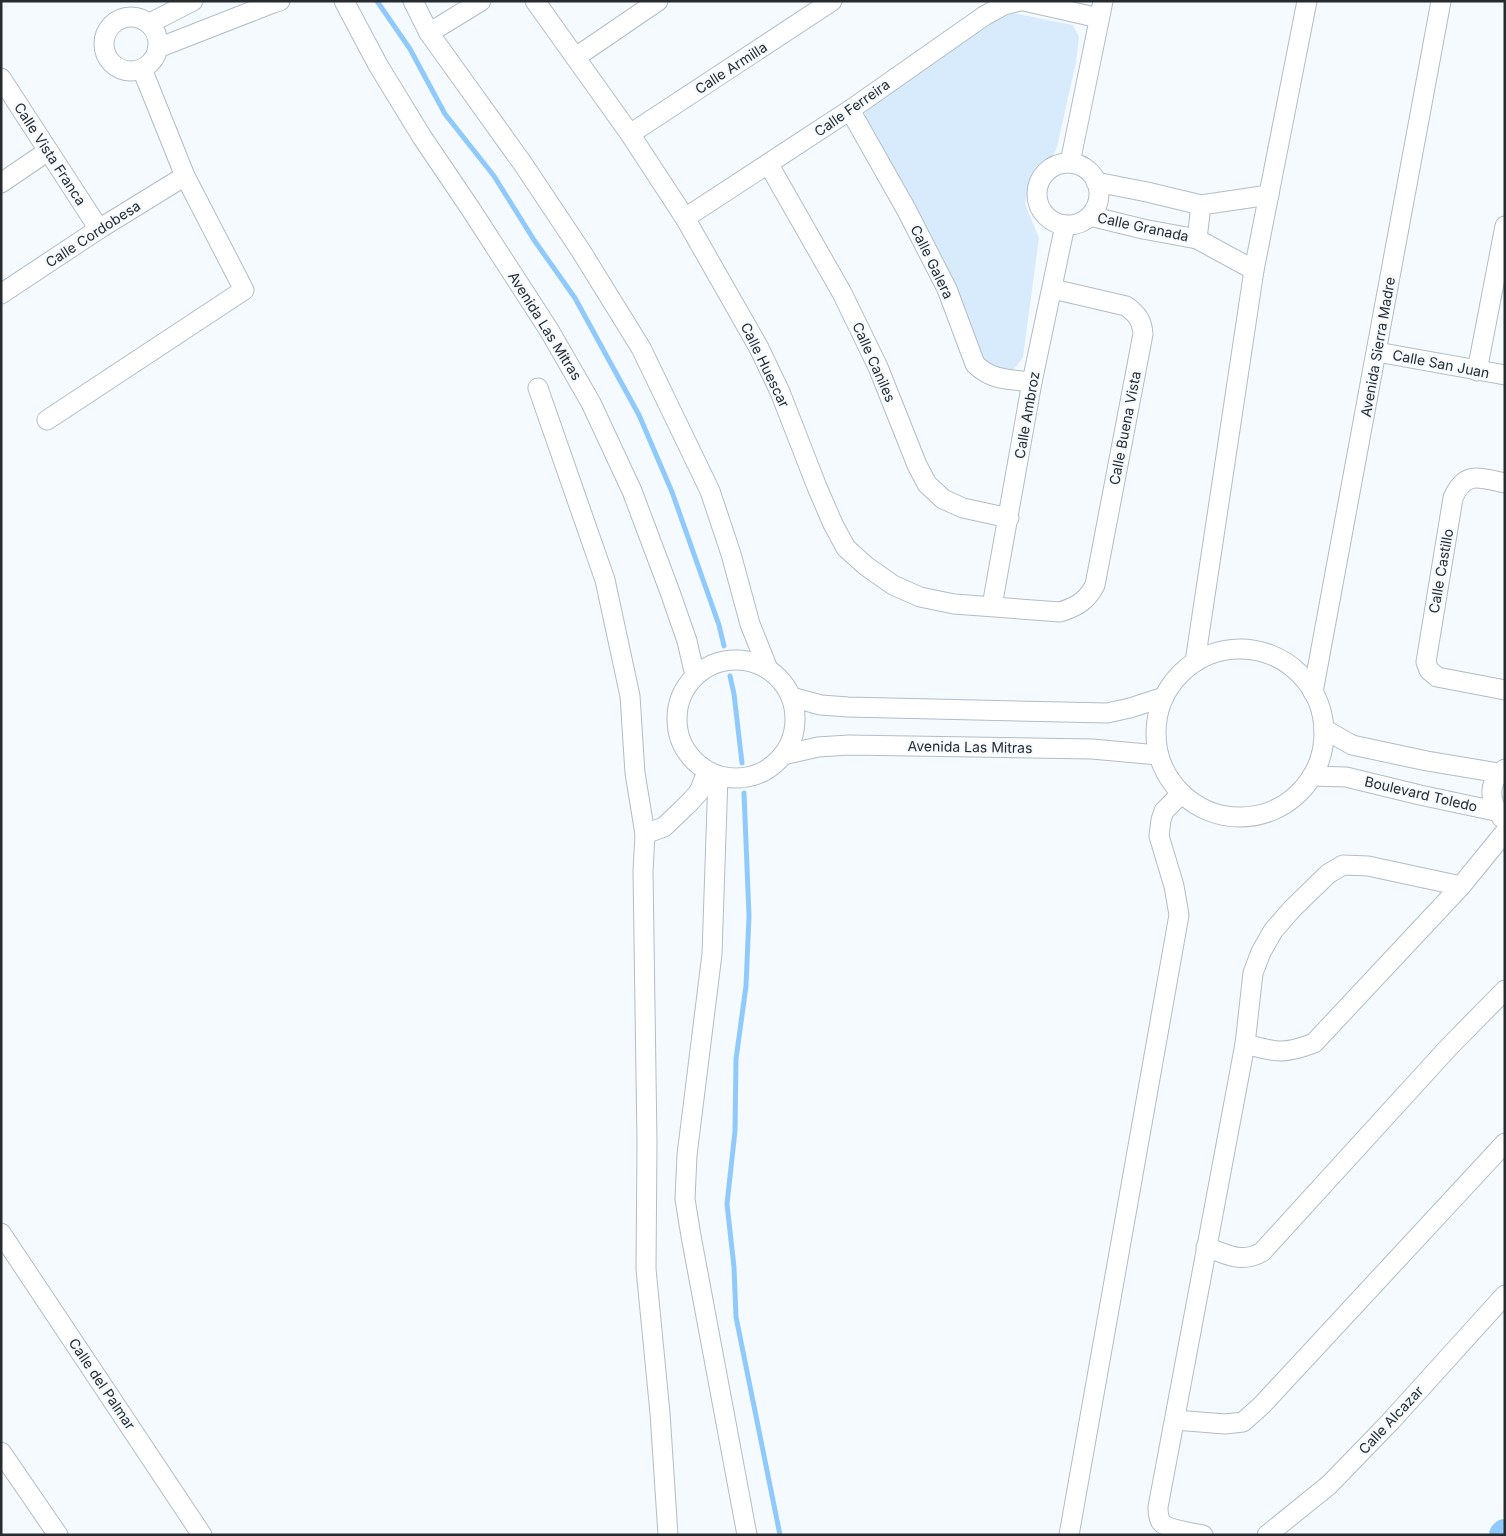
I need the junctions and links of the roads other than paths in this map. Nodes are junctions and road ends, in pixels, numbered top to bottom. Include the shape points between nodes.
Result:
1 (192, 1) edge
2 (344, 1) edge
3 (413, 1) edge
4 (481, 1) edge
5 (535, 1) edge
6 (658, 1) edge
7 (832, 1) edge
8 (1020, 1) edge
9 (1024, 1) edge
10 (1307, 1) edge
11 (1441, 1) edge
12 (275, 2) edge
13 (118, 10) edge
14 (1101, 10) edge
15 (150, 23) junction
16 (429, 33) junction
17 (158, 48) junction
18 (576, 57) junction
19 (142, 69) junction
20 (1, 78) edge
21 (850, 110) junction
22 (630, 134) junction
23 (48, 151) junction
24 (1070, 163) junction
25 (769, 165) junction
26 (185, 176) junction
27 (1096, 182) junction
28 (1, 183) edge
29 (1269, 194) junction
30 (1201, 205) junction
31 (1090, 216) junction
32 (685, 218) junction
33 (1065, 225) junction
34 (1505, 226) edge
35 (99, 229) junction
36 (1197, 239) junction
37 (1254, 270) junction
38 (1053, 289) junction
39 (1, 294) edge
40 (1377, 352) junction
41 (1477, 371) junction
42 (1505, 376) edge
43 (1032, 382) junction
44 (538, 388) dead end
45 (47, 420) dead end
46 (1505, 483) edge
47 (1009, 518) junction
48 (992, 606) junction
49 (1060, 612) joint
50 (1195, 662) junction
51 (768, 669) junction
52 (696, 676) junction
53 (1505, 690) edge
54 (1313, 692) junction
55 (791, 697) junction
56 (1164, 697) junction
57 (1324, 729) junction
58 (1352, 746) junction
59 (783, 755) junction
60 (1158, 755) junction
61 (1502, 771) edge
62 (713, 774) junction
63 (1312, 776) junction
64 (1346, 777) junction
65 (1181, 794) junction
66 (1500, 816) edge
67 (1505, 832) edge
68 (645, 834) junction
69 (1461, 886) junction
70 (1505, 990) edge
71 (1245, 1044) junction
72 (1505, 1143) edge
73 (1, 1233) edge
74 (1206, 1247) junction
75 (1505, 1295) edge
76 (1175, 1420) junction
77 (1, 1452) edge
78 (58, 1535) edge
79 (202, 1535) edge
80 (668, 1535) edge
81 (747, 1535) edge
82 (1069, 1535) edge
83 (1203, 1535) edge
84 (1267, 1535) edge

1 - 15 street
2 - 52 street, Avenida Las Mitras via 422,137 549,330 591,402 632,491 684,633
3 - 16 street
4 - 16 street
5 - 18 street, Calle Huescar
6 - 18 street
7 - 22 street, Calle Armilla
8 - 21 street, Calle Ferreira via 984,16
9 - 14 street
10 - 29 street
11 - 40 street, Avenida Sierra Madre
12 - 17 street
13 - 15 street
13 - 19 street via 105,35 105,53 109,61 124,71
14 - 24 street
15 - 17 street via 158,39
16 - 51 street via 523,164 641,348 710,491 750,624
17 - 19 street via 156,57
18 - 22 street, Calle Huescar
19 - 26 street
20 - 23 street, Calle Vista Franca
21 - 25 street, Calle Ferreira
21 - 43 street, Calle Galera via 947,289 975,364 995,377
22 - 32 street, Calle Huescar
23 - 28 street
23 - 35 street, Calle Vista Franca
24 - 27 street via 1081,166
24 - 33 street via 1048,170 1040,180 1037,192 1038,204 1044,214
25 - 32 street, Calle Ferreira
25 - 47 street, Calle Caniles via 842,293 928,484 942,499 963,508
26 - 35 street, Calle Cordobesa
26 - 45 street via 244,290
27 - 30 street
27 - 31 street via 1098,200
29 - 30 street
29 - 37 street
30 - 36 street, Calle Granada
31 - 33 street
31 - 36 street, Calle Granada
32 - 48 street, Calle Huescar via 759,348 846,548 893,585 920,597 954,604
33 - 38 street, Calle Ambroz
34 - 41 street
35 - 39 street, Calle Cordobesa
36 - 37 street, Calle Granada
37 - 50 street
38 - 43 street, Calle Ambroz
38 - 49 street, Calle Buena Vista via 1126,306 1140,319 1143,334 1095,585 1085,600
40 - 41 street, Calle San Juan
40 - 54 street, Avenida Sierra Madre
41 - 42 street, Calle San Juan
43 - 47 street, Calle Ambroz
44 - 68 street via 605,580 630,696 635,773
46 - 53 street, Calle Castillo via 1480,478 1458,486 1453,498 1426,662 1429,670 1437,676
47 - 48 street, Calle Ambroz
48 - 49 street, Calle Huescar
50 - 54 street via 1224,650 1255,650 1284,662
50 - 56 street via 1177,678
51 - 52 street via 744,660 730,660
51 - 55 street via 782,682
52 - 62 street via 681,697 676,723 683,747 698,765
54 - 57 street
55 - 56 street via 821,705 848,707 1107,713
55 - 59 street via 794,733
56 - 60 street via 1156,726
57 - 58 street
57 - 63 street via 1319,761
58 - 61 street
58 - 64 street, Boulevard Toledo
59 - 60 street, Avenida Las Mitras via 849,745 1092,749
59 - 62 street via 770,768 754,776 742,778
60 - 65 street
61 - 66 street via 1491,791
62 - 68 street via 664,827
62 - 81 street via 712,954 687,1155 685,1200
63 - 64 street, Boulevard Toledo
63 - 65 street via 1298,794 1280,807 1251,817 1236,818 1206,811
64 - 66 street, Boulevard Toledo
65 - 82 street via 1164,811 1159,836 1179,915
67 - 69 street
68 - 80 street via 642,871 646,1269
69 - 71 street via 1314,1043 1286,1052
69 - 71 street via 1368,866 1343,865 1328,874 1273,931 1261,952 1254,973
70 - 74 street via 1262,1252 1242,1259
71 - 74 street
72 - 76 street via 1243,1422 1225,1424
73 - 79 street, Calle del Palmar
74 - 76 street
75 - 84 street, Calle Alcazar via 1329,1485
76 - 83 street via 1158,1515 1166,1526
77 - 78 street

